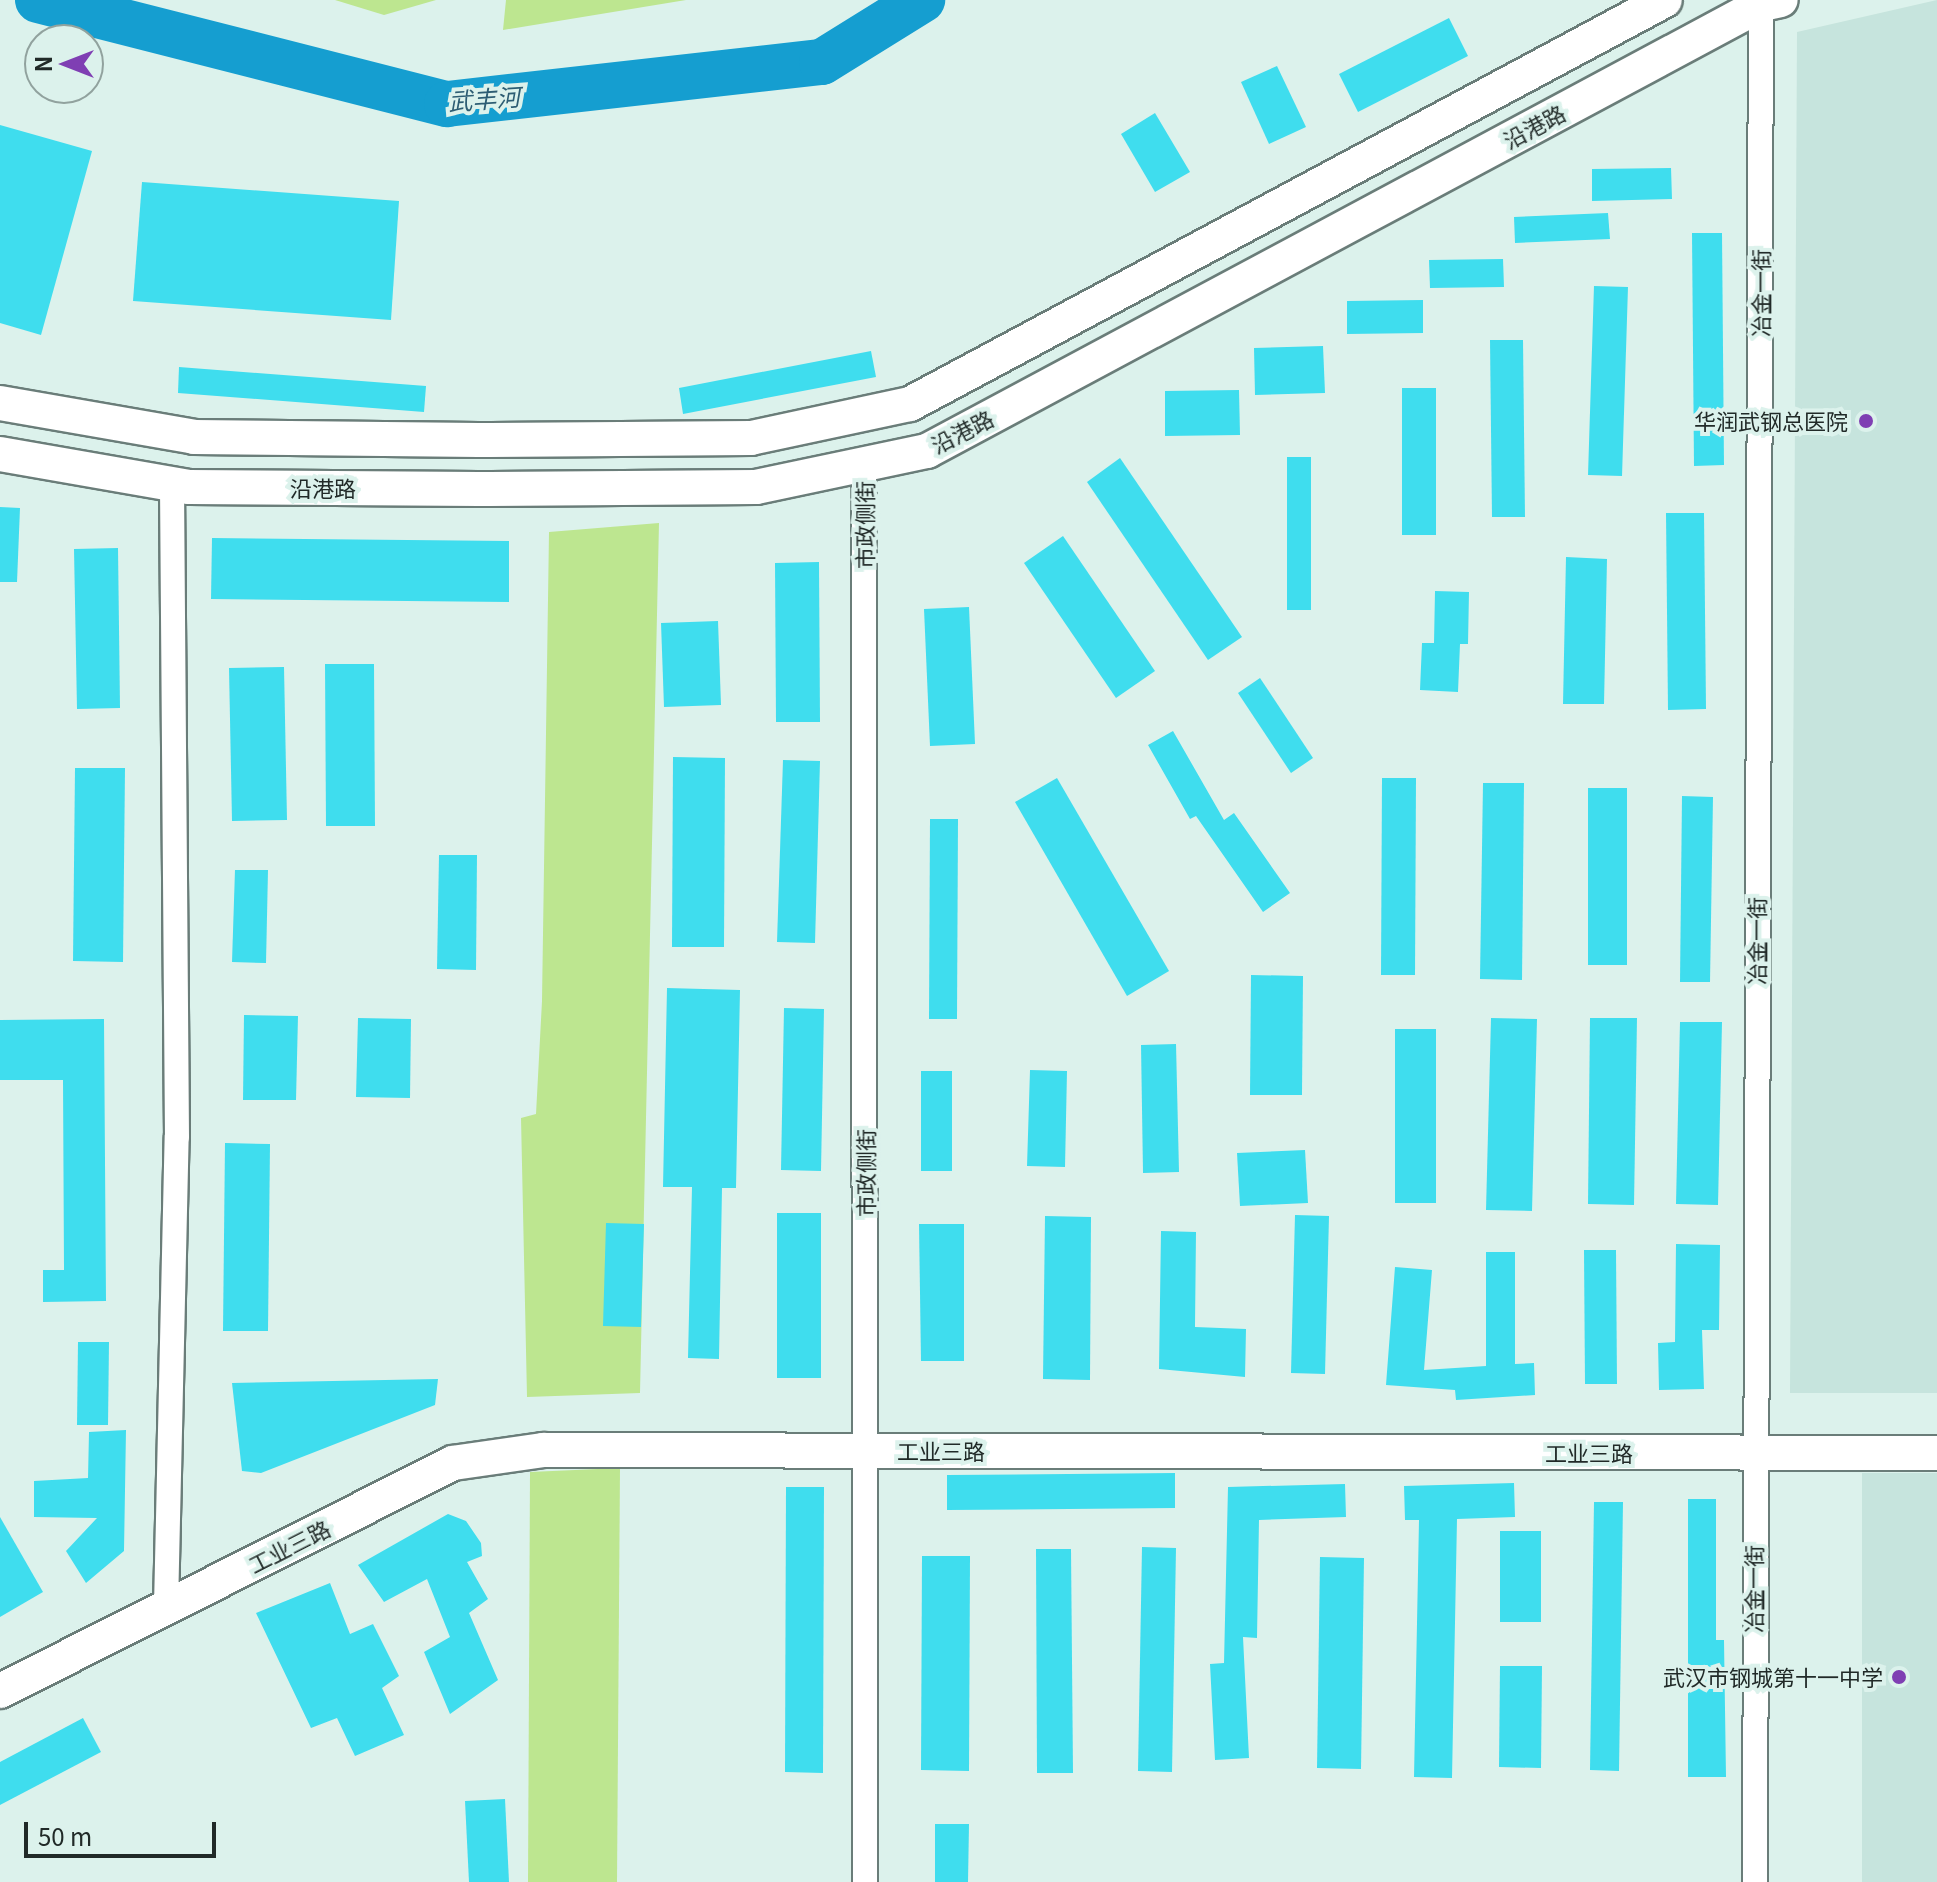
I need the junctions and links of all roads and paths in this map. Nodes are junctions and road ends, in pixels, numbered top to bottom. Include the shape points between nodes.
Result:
1 (1665, 0) edge
2 (1768, 1) edge
3 (1138, 281) junction
4 (1159, 326) junction
5 (0, 403) edge
6 (0, 454) edge
7 (864, 464) junction
8 (172, 484) junction
9 (865, 1451) junction
10 (1753, 1453) junction
11 (1937, 1453) edge
12 (166, 1607) junction
13 (0, 1691) edge
14 (865, 1882) edge
15 (1755, 1882) edge

1 - 3 main road
2 - 4 main road, 沿港路
2 - 10 street, 冶金一街
3 - 4 main road
3 - 5 main road via 910,404 751,438 194,437
4 - 7 main road, 沿港路 via 927,451
6 - 8 main road, 沿港路
7 - 8 main road, 沿港路 via 756,487
7 - 9 street, 市政侧街
8 - 12 street via 177,1137
9 - 10 main road, 工业三路
9 - 12 main road, 工业三路 via 543,1450 453,1463
9 - 14 street, 市政侧街
10 - 11 main road, 工业三路
10 - 15 street, 冶金一街
12 - 13 main road, 工业三路

